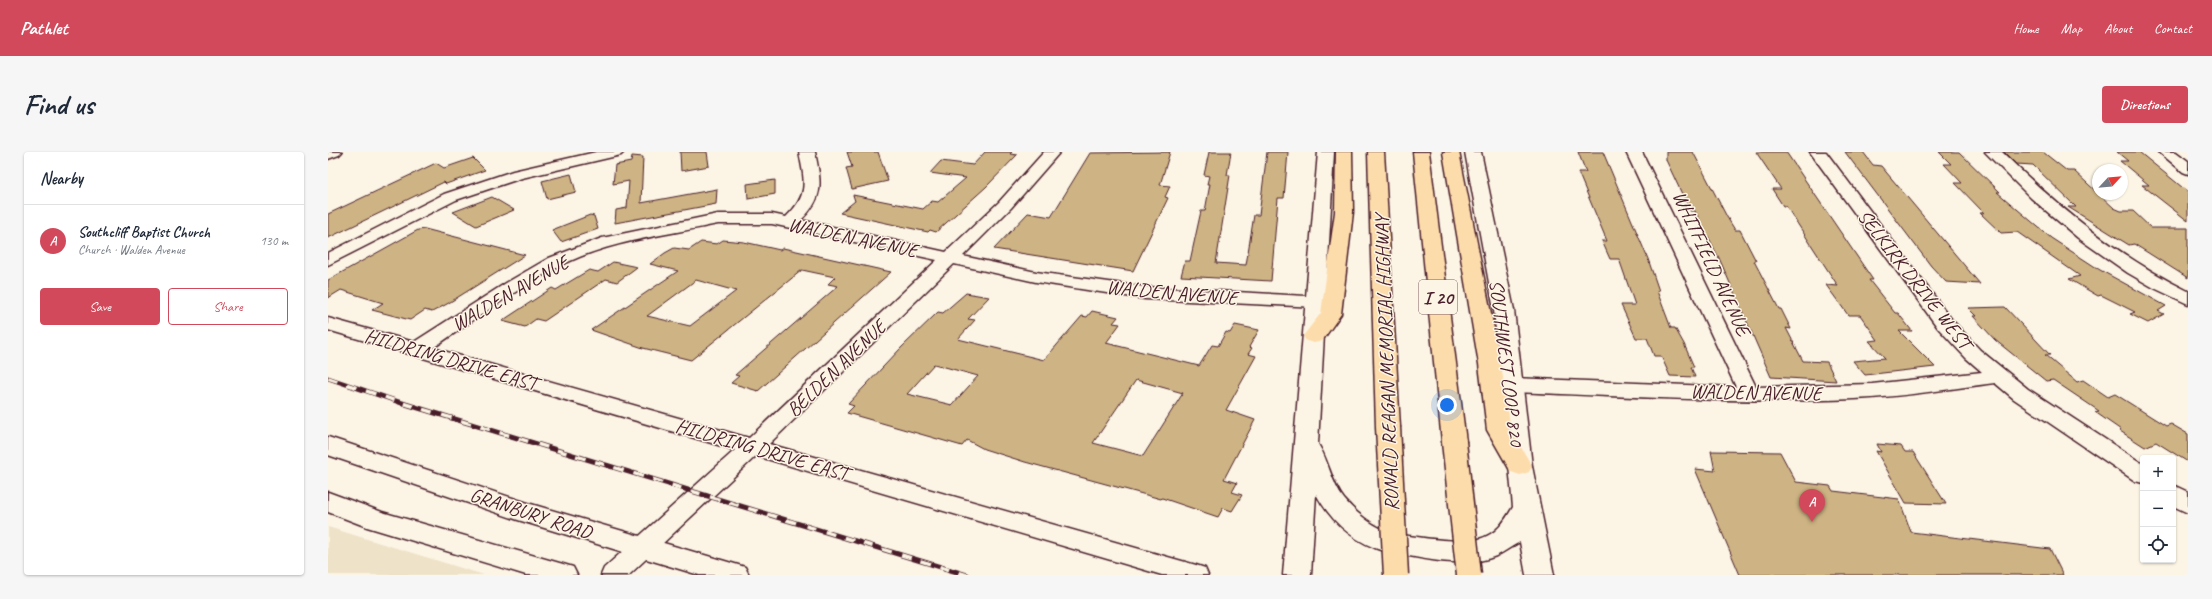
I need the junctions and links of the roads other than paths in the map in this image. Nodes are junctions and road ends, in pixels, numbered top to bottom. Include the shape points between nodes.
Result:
1 (334, 152) edge
2 (616, 152) edge
3 (807, 152) edge
4 (1052, 152) edge
5 (1326, 152) edge
6 (1344, 152) edge
7 (1376, 152) edge
8 (1421, 152) edge
9 (1451, 152) edge
10 (1473, 152) edge
11 (1634, 152) edge
12 (1818, 152) edge
13 (1993, 152) edge
14 (2167, 152) edge
15 (328, 154) edge
16 (2188, 169) edge
17 (789, 223) junction
18 (950, 258) junction
19 (328, 260) edge
20 (2188, 298) edge
21 (1316, 301) junction
22 (328, 324) edge
23 (1314, 336) junction
24 (417, 349) junction
25 (1999, 376) junction
26 (1512, 385) junction
27 (1749, 393) junction
28 (1307, 444) junction
29 (328, 446) edge
30 (754, 446) junction
31 (1520, 466) junction
32 (2140, 473) edge
33 (2176, 496) edge
34 (328, 502) edge
35 (2188, 504) edge
36 (1526, 508) junction
37 (641, 549) junction
38 (563, 575) edge
39 (613, 575) edge
40 (735, 575) edge
41 (1196, 575) edge
42 (1297, 575) edge
43 (1396, 575) edge
44 (1469, 575) edge
45 (1540, 575) edge

1 - 15 street
2 - 19 street via 518,174 450,197
3 - 17 street via 813,194 802,211
4 - 18 street, BELDEN AVENUE via 1026,184
5 - 21 main road
6 - 23 highway via 1344,212 1331,314
7 - 43 highway, RONALD REAGAN MEMORIAL HIGHWAY, bridge
8 - 44 highway, I 20, bridge
9 - 31 highway via 1490,364 1499,430
10 - 26 main road, SOUTHWEST LOOP 820 via 1504,310
11 - 27 street, WHITFIELD AVENUE
12 - 25 street, SELKIRK DRIVE WEST via 1945,324 1973,354
13 - 20 street via 2052,208 2105,250
14 - 16 street
17 - 18 street, WALDEN AVENUE
17 - 24 street, WALDEN AVENUE via 772,219 718,219 608,242 555,262
18 - 21 street, WALDEN AVENUE via 1051,279 1145,293
18 - 30 street, BELDEN AVENUE
21 - 23 main road
22 - 24 street, HILDRING DRIVE EAST
23 - 28 main road
24 - 30 street, HILDRING DRIVE EAST
25 - 27 street, WALDEN AVENUE via 1855,392
25 - 32 street, SELKIRK DRIVE WEST via 2021,394
26 - 27 street, WALDEN AVENUE
26 - 31 main road, SOUTHWEST LOOP 820
28 - 36 main road via 1324,487 1335,506 1359,528 1386,542 1457,551 1481,549 1511,534
28 - 42 main road
29 - 37 main road, GRANBURY ROAD
30 - 37 street, BELDEN AVENUE
30 - 41 street, HILDRING DRIVE EAST
31 - 36 main road, SOUTHWEST LOOP 820
33 - 35 street
34 - 38 main road via 376,520
36 - 45 main road, SOUTHWEST LOOP 820
37 - 39 street, BELDEN AVENUE
37 - 40 main road, GRANBURY ROAD

